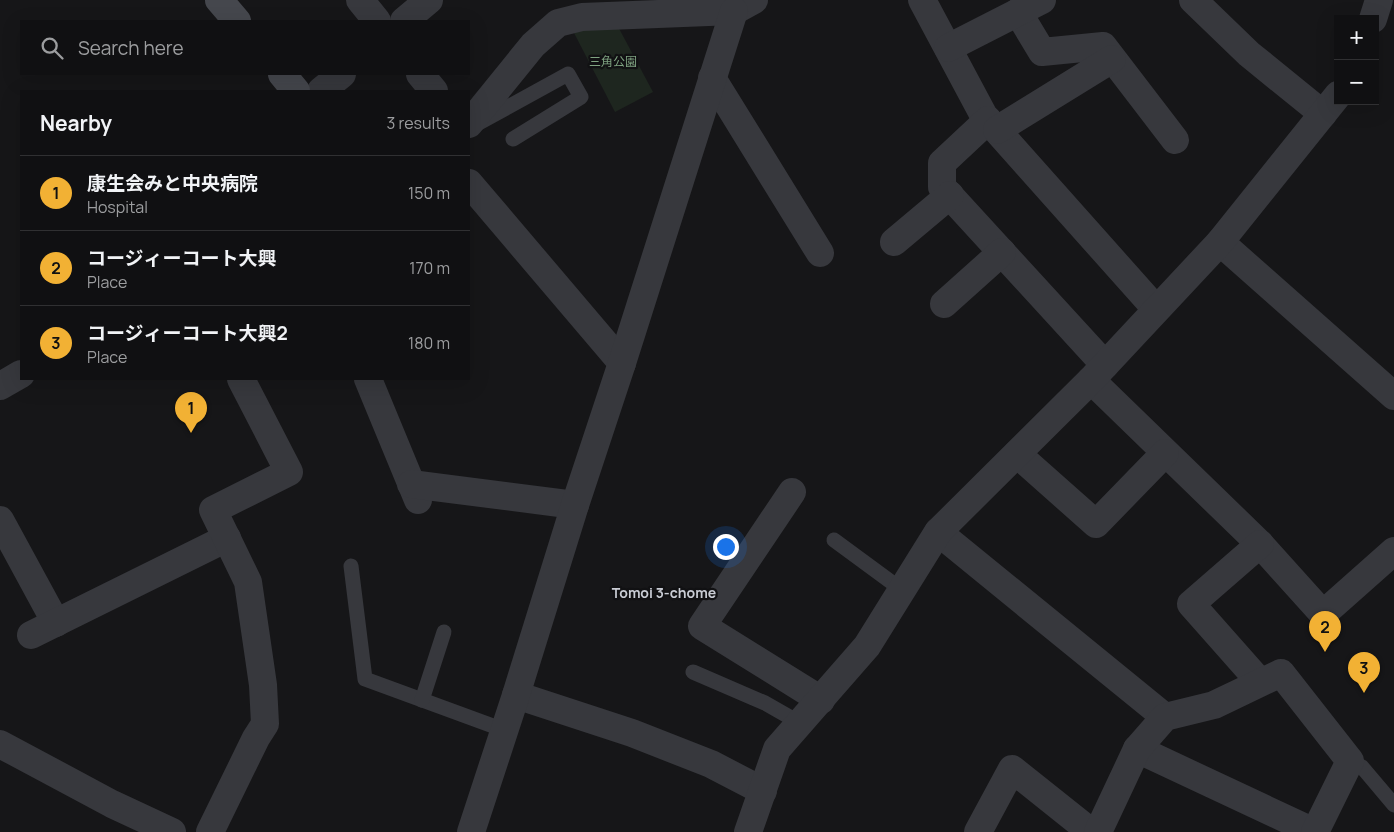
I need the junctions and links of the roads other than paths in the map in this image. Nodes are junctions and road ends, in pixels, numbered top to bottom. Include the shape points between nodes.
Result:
1 (219, 0) edge
2 (360, 0) edge
3 (429, 0) edge
4 (922, 0) edge
5 (1042, 0) edge
6 (1193, 0) edge
7 (1379, 0) edge
8 (744, 5) edge
9 (1018, 12) junction
10 (1374, 15) edge
11 (236, 20) edge
12 (376, 20) edge
13 (405, 20) edge
14 (948, 48) junction
15 (1112, 58) junction
16 (283, 75) edge
17 (341, 75) edge
18 (421, 75) edge
19 (712, 78) junction
20 (295, 90) edge
21 (322, 90) edge
22 (433, 90) edge
23 (1330, 104) edge
24 (470, 124) edge
25 (470, 125) edge
26 (992, 125) junction
27 (513, 140) dead end
28 (1175, 140) dead end
29 (470, 184) edge
30 (950, 195) junction
31 (894, 242) dead end
32 (1220, 242) junction
33 (1002, 252) junction
34 (820, 253) dead end
35 (944, 304) dead end
36 (1156, 309) junction
37 (622, 363) junction
38 (1098, 372) junction
39 (20, 375) edge
40 (242, 380) edge
41 (368, 380) edge
42 (0, 386) edge
43 (1394, 396) edge
44 (1165, 453) junction
45 (1017, 454) junction
46 (792, 492) dead end
47 (575, 505) junction
48 (0, 520) edge
49 (938, 532) junction
50 (227, 538) junction
51 (834, 540) dead end
52 (1260, 544) junction
53 (1394, 551) edge
54 (351, 566) dead end
55 (902, 590) junction
56 (56, 623) junction
57 (444, 632) dead end
58 (32, 635) dead end
59 (693, 672) dead end
60 (1260, 682) junction
61 (516, 695) junction
62 (422, 700) junction
63 (820, 700) junction
64 (1166, 717) junction
65 (800, 723) junction
66 (504, 730) junction
67 (0, 744) edge
68 (1137, 749) junction
69 (1350, 760) junction
70 (763, 791) junction
71 (1394, 805) edge
72 (172, 832) edge
73 (210, 832) edge
74 (471, 832) edge
75 (748, 832) edge
76 (978, 832) edge
77 (1091, 832) edge
78 (1098, 832) edge
79 (1314, 832) edge

1 - 11 street
2 - 12 street
3 - 13 street
4 - 14 street
5 - 9 street
6 - 23 street via 1249,54
7 - 10 street
8 - 19 street
8 - 24 street via 582,18 558,23 533,45
9 - 14 street
9 - 15 street via 1042,52 1103,46
14 - 26 street
15 - 26 street
15 - 28 street
16 - 20 street
17 - 21 street
18 - 22 street
19 - 34 street
19 - 37 street
23 - 32 street
25 - 27 lane via 568,74 581,97
26 - 30 street via 942,163 942,187
26 - 36 street
29 - 37 street
30 - 31 street
30 - 33 street
32 - 36 street
32 - 43 street
33 - 35 street
33 - 38 street
36 - 38 street
37 - 47 street
38 - 44 street
38 - 45 street
39 - 42 street
40 - 50 street via 289,472 213,510
41 - 47 street via 415,493
44 - 45 street via 1096,524
44 - 52 street
45 - 49 street
46 - 63 street via 702,626
47 - 61 street
48 - 56 street
49 - 55 street
49 - 64 street
50 - 56 street
50 - 73 street via 248,582 265,724
51 - 55 lane
52 - 53 street via 1323,614
52 - 60 street via 1191,604
54 - 62 lane via 365,679
55 - 63 street via 867,646
56 - 58 street
57 - 62 lane
59 - 65 lane via 765,703
60 - 64 street via 1214,705
60 - 69 street via 1281,673
61 - 66 street
61 - 70 street via 632,733 711,764
62 - 66 lane
63 - 65 street
64 - 68 street
65 - 70 street via 777,749
66 - 74 street
67 - 72 street
68 - 78 street
68 - 79 street
69 - 71 lane via 1362,767
69 - 79 street
70 - 75 street
76 - 77 street via 1012,769

